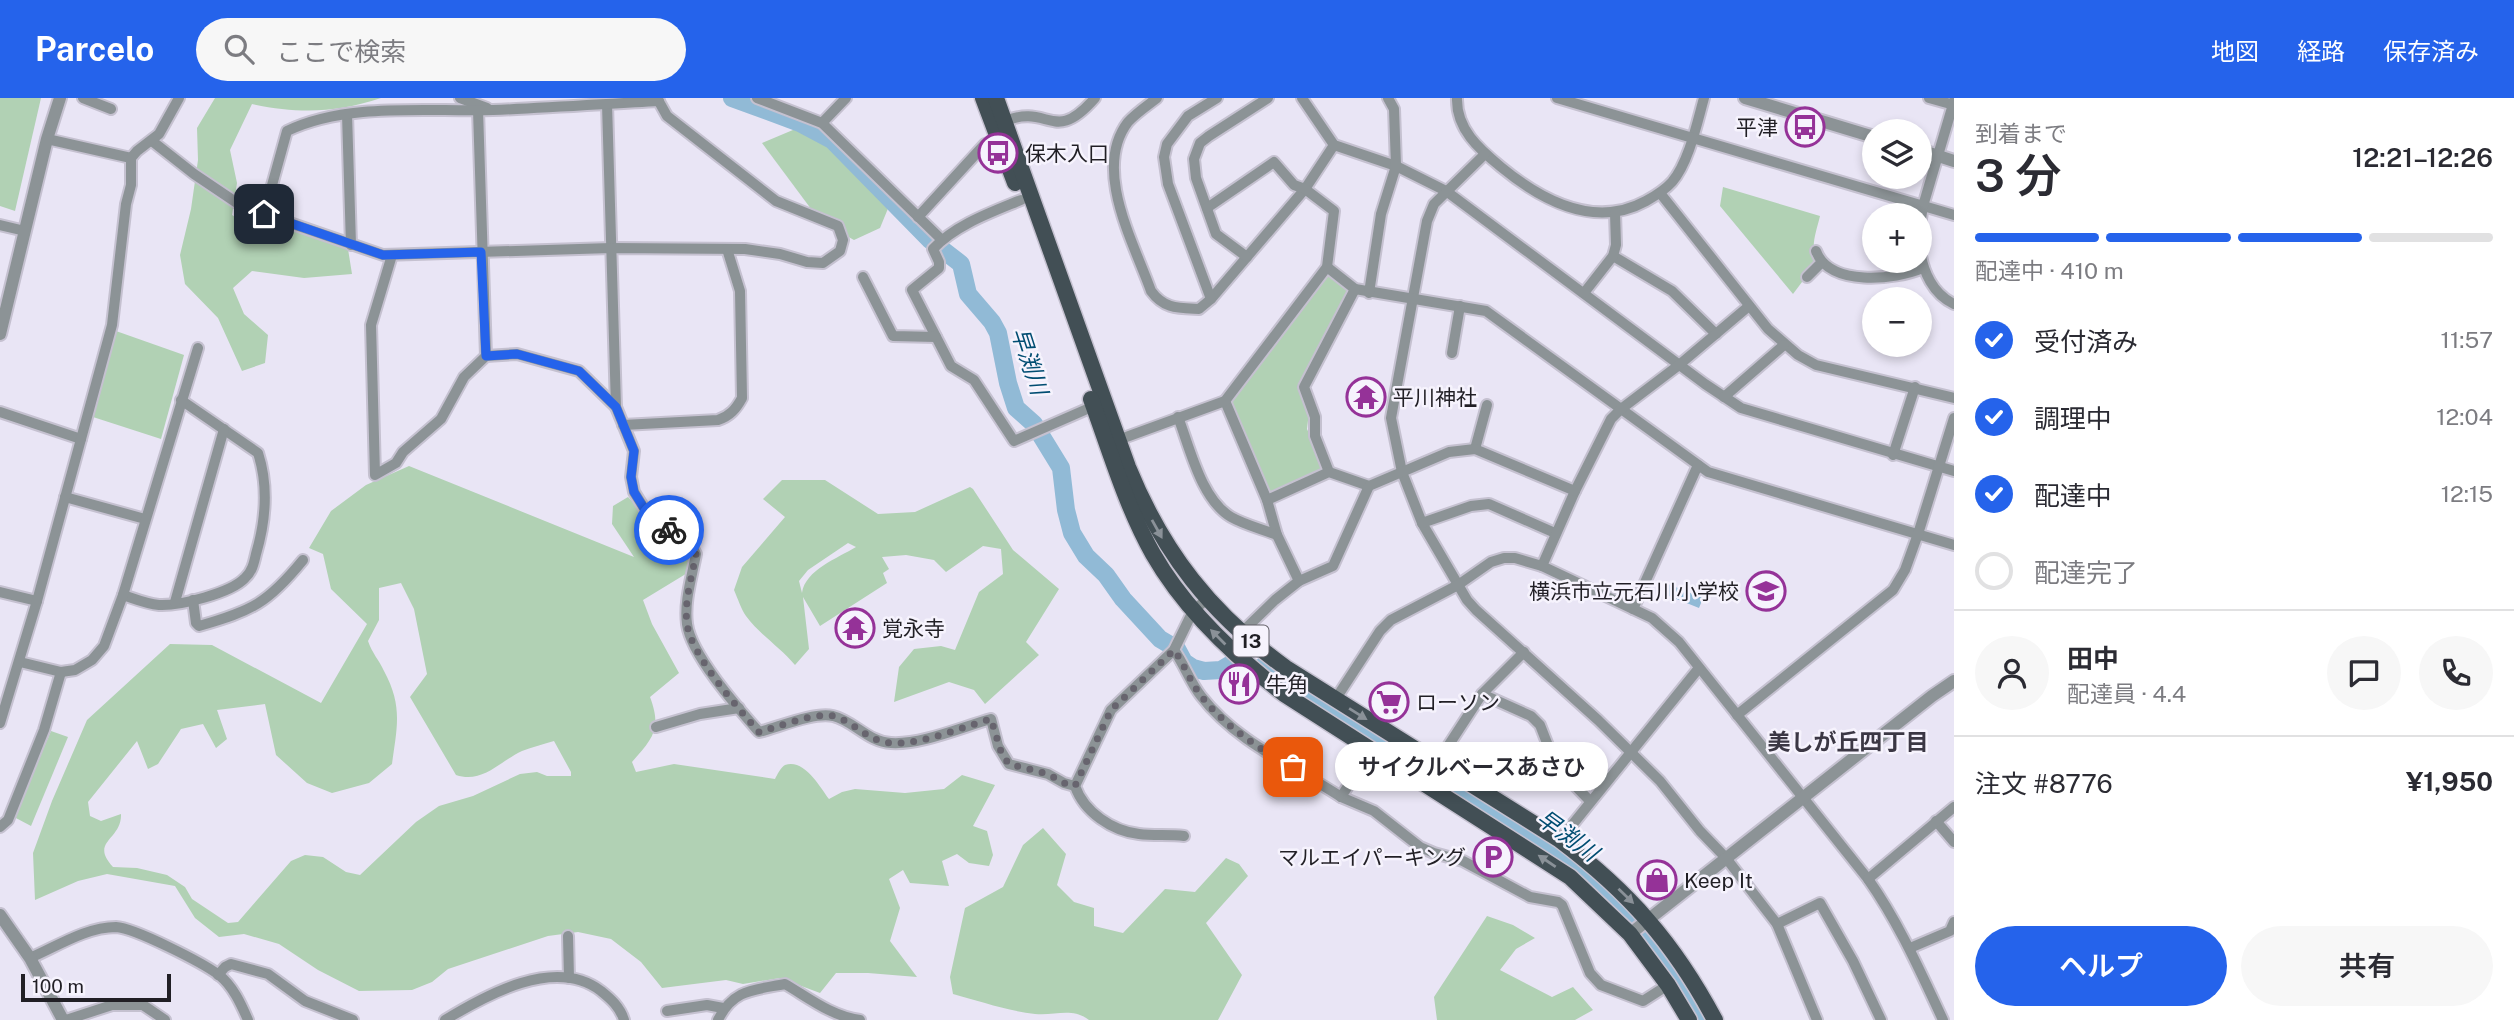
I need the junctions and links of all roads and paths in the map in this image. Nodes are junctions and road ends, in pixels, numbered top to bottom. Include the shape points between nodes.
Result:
1 (60, 98) edge
2 (83, 98) edge
3 (179, 98) edge
4 (460, 98) edge
5 (757, 98) edge
6 (846, 98) edge
7 (983, 98) edge
8 (996, 98) edge
9 (1095, 98) edge
10 (1217, 98) edge
11 (1268, 98) edge
12 (1302, 98) edge
13 (1388, 98) edge
14 (1457, 98) edge
15 (1557, 98) edge
16 (1704, 98) edge
17 (1745, 98) edge
18 (1929, 98) edge
19 (658, 100) edge
20 (1150, 100) edge
21 (607, 104) junction
22 (1954, 104) edge
23 (111, 109) dead end
24 (478, 110) junction
25 (490, 110) junction
26 (347, 114) junction
27 (1005, 121) junction
28 (822, 123) junction
29 (1862, 133) edge
30 (1693, 137) junction
31 (47, 139) junction
32 (999, 139) junction
33 (152, 141) junction
34 (1334, 145) junction
35 (1485, 154) junction
36 (1932, 154) edge
37 (1938, 156) junction
38 (131, 158) junction
39 (1954, 161) edge
40 (1396, 166) junction
41 (1305, 189) junction
42 (1446, 191) junction
43 (1660, 194) junction
44 (1021, 200) junction
45 (1913, 203) edge
46 (1924, 203) edge
47 (1207, 208) junction
48 (1932, 209) edge
49 (1615, 213) junction
50 (264, 214) junction
51 (1954, 215) edge
52 (918, 217) junction
53 (0, 225) edge
54 (25, 231) junction
55 (938, 244) junction
56 (351, 245) junction
57 (611, 248) junction
58 (727, 249) junction
59 (481, 252) junction
60 (392, 256) junction
61 (1613, 256) junction
62 (1247, 257) junction
63 (1327, 267) junction
64 (1910, 273) edge
65 (1926, 273) edge
66 (863, 277) dead end
67 (1807, 277) dead end
68 (1355, 289) junction
69 (1369, 293) junction
70 (1584, 293) junction
71 (1411, 297) junction
72 (1211, 299) junction
73 (1954, 304) edge
74 (1460, 306) junction
75 (1749, 306) junction
76 (0, 334) edge
77 (1716, 334) junction
78 (936, 337) junction
79 (1784, 345) junction
80 (198, 348) dead end
81 (1452, 353) dead end
82 (486, 356) junction
83 (1679, 365) junction
84 (1915, 387) junction
85 (1724, 397) junction
86 (1954, 398) edge
87 (181, 400) junction
88 (1225, 401) junction
89 (1487, 404) dead end
90 (1094, 406) junction
91 (616, 407) junction
92 (1620, 409) junction
93 (0, 412) edge
94 (1178, 417) junction
95 (1954, 418) edge
96 (624, 425) junction
97 (224, 429) junction
98 (81, 439) junction
99 (1118, 440) junction
100 (1475, 449) junction
101 (1893, 455) junction
102 (1698, 465) junction
103 (1940, 467) junction
104 (1954, 471) edge
105 (1329, 472) junction
106 (1402, 472) junction
107 (1369, 486) junction
108 (1575, 491) junction
109 (65, 497) junction
110 (1266, 500) junction
111 (145, 519) junction
112 (1422, 523) junction
113 (1555, 533) junction
114 (1918, 534) junction
115 (1277, 535) junction
116 (1954, 545) edge
117 (303, 560) dead end
118 (1542, 566) junction
119 (1299, 581) junction
120 (1458, 584) junction
121 (0, 592) edge
122 (123, 595) junction
123 (1206, 599) junction
124 (193, 600) junction
125 (37, 601) junction
126 (175, 602) junction
127 (1633, 609) junction
128 (1193, 611) junction
129 (1241, 633) junction
130 (1176, 645) junction
131 (1524, 652) junction
132 (20, 662) junction
133 (1699, 668) junction
134 (61, 672) junction
135 (1954, 681) edge
136 (1482, 694) junction
137 (1335, 700) junction
138 (739, 708) junction
139 (1737, 715) junction
140 (0, 723) edge
141 (656, 727) dead end
142 (1371, 750) junction
143 (1632, 754) junction
144 (1437, 763) junction
145 (1075, 786) junction
146 (1803, 796) junction
147 (1341, 797) junction
148 (1590, 801) junction
149 (1954, 807) edge
150 (1936, 821) junction
151 (0, 827) edge
152 (1185, 836) dead end
153 (1560, 840) junction
154 (1954, 842) edge
155 (1726, 858) junction
156 (1868, 879) junction
157 (0, 915) edge
158 (1954, 922) edge
159 (1777, 924) junction
160 (1639, 926) junction
161 (568, 936) dead end
162 (1910, 948) junction
163 (30, 958) junction
164 (218, 975) junction
165 (569, 978) junction
166 (1668, 985) junction
167 (723, 1008) junction
168 (667, 1011) dead end
169 (64, 1020) edge
170 (165, 1020) edge
171 (247, 1020) edge
172 (353, 1020) edge
173 (445, 1020) edge
174 (624, 1020) edge
175 (718, 1020) edge
176 (860, 1020) edge
177 (1689, 1020) edge
178 (1715, 1020) edge
179 (1817, 1020) edge
180 (1881, 1020) edge
181 (1943, 1020) edge

1 - 31 street
2 - 23 street
3 - 33 street
4 - 25 street
5 - 28 street
6 - 28 street
7 - 32 main road, 13
8 - 27 main road, 13
9 - 27 street via 1082,113 1065,122 1030,115
10 - 72 street via 1188,116 1167,144 1164,157 1164,172
11 - 47 street via 1209,136 1196,150 1196,178
12 - 34 street
13 - 40 street via 1394,109
14 - 35 street via 1464,128
15 - 30 street
16 - 30 street
17 - 29 street
18 - 22 street
19 - 21 street
19 - 58 street via 667,116 776,201 838,226 844,240 840,251 823,263
20 - 72 street via 1119,138 1114,161 1117,200 1158,300 1170,307 1199,309
21 - 25 street
21 - 57 street
22 - 37 street
24 - 25 street
24 - 26 street
24 - 59 street
26 - 50 street via 287,131
26 - 56 street
27 - 99 main road, 13
28 - 52 street
30 - 43 street via 1678,172
30 - 45 street
31 - 38 street
31 - 54 street
32 - 44 main road, 13
32 - 52 street via 985,144
33 - 38 street
33 - 50 street via 243,207
34 - 40 street
34 - 41 street
35 - 42 street
35 - 49 street via 1543,197 1592,213
36 - 37 street
37 - 39 street
37 - 46 street
38 - 98 street via 112,325
40 - 42 street
40 - 69 street via 1381,214
41 - 47 street via 1294,186 1274,162
41 - 62 street
41 - 63 street via 1334,211
42 - 70 street
42 - 71 street via 1427,221
43 - 49 street
43 - 75 street
44 - 55 street via 986,214
44 - 90 main road, 13
47 - 62 street via 1216,234
48 - 51 street
49 - 61 street
50 - 56 street
52 - 55 street
53 - 54 street
54 - 76 street
55 - 78 street via 939,268 912,290
56 - 60 street
57 - 58 street
57 - 59 street
57 - 91 street
58 - 96 street via 740,290 742,398 737,408 718,421
59 - 60 street
59 - 82 street
60 - 82 street via 371,325 375,475 396,463 440,419 464,377
61 - 70 street
61 - 77 street via 1672,290
62 - 72 street
63 - 68 street
63 - 88 street
64 - 67 street via 1847,275 1830,270 1819,257
65 - 73 street via 1945,300
66 - 78 street via 893,336
68 - 69 street
68 - 105 street via 1304,387
69 - 71 street
70 - 83 street
71 - 74 street
71 - 106 street via 1391,418
74 - 81 street
74 - 92 street via 1486,312
75 - 77 street
75 - 79 street
77 - 83 street
78 - 90 street via 951,366 974,380 1014,441
79 - 84 street via 1816,365
79 - 85 street
80 - 87 street
82 - 91 street via 517,354 579,371
83 - 85 street
83 - 92 street
84 - 86 street
84 - 101 street
85 - 101 street via 1741,408
87 - 97 street
87 - 111 street
88 - 94 street
88 - 110 street
89 - 100 street
90 - 128 main road, 13 via 1143,533
91 - 96 street
92 - 102 street
92 - 108 street
93 - 98 street
94 - 99 street
94 - 115 street via 1215,505
95 - 103 street
96 - 138 street via 634,451 634,492 647,513 689,541 696,554 687,602 690,637
97 - 124 street via 258,453 266,502 262,531 246,578 232,590
97 - 126 street
98 - 109 street
99 -> 123 main road, 13 via 1152,519
100 - 106 street via 1449,452
100 - 108 street
101 - 103 street
102 - 114 street
102 - 127 street
103 - 104 street
103 - 114 street
105 - 107 street
105 - 110 street
106 - 107 street
106 - 112 street
107 - 119 street via 1333,566
108 - 113 street
109 - 111 street
109 - 125 street
110 - 115 street
111 - 122 street
112 - 113 street via 1489,504
112 - 120 street
113 - 118 street
114 - 116 street
114 - 139 street via 1893,590
115 - 119 street
117 - 124 street via 267,599 240,614 199,626
118 - 120 street via 1504,558
118 - 127 street
119 - 129 street
120 - 131 street via 1476,610
120 - 137 street via 1385,625
121 - 125 street
122 - 126 street via 161,605
122 - 134 street via 104,646 92,660
123 - 128 street
123 - 129 main road, 13
124 - 126 street
125 - 132 street
127 - 133 street via 1652,618 1679,642
128 - 130 street
142 -> 128 main road, 13 via 1259,675
129 - 137 main road, 13
130 - 145 street via 1111,710
130 - 147 street via 1201,696 1219,716 1280,761
131 - 136 street
131 - 143 street
132 - 134 street
132 - 140 street
133 - 139 street
133 - 143 street
134 - 151 street via 44,730 8,820
135 - 146 street
136 - 144 street
136 - 148 street via 1531,716 1540,725 1556,766
137 -> 144 main road, 13
138 - 141 street
138 - 145 street via 759,732 819,715 834,716 869,737 892,744 991,719 1009,764
139 - 146 street
142 - 147 street
160 -> 142 main road, 13
143 - 148 street
143 - 155 street
144 - 153 main road, 13
145 - 152 street via 1094,813 1125,831
146 - 155 street
146 - 156 street
147 - 166 street via 1374,811 1434,853 1463,861 1530,897 1558,902 1590,973 1601,985 1643,1001
148 - 153 street
149 - 150 street
150 - 154 street
150 - 156 street
153 -> 160 main road, 13 via 1606,877
155 - 159 street
155 - 160 street
156 - 162 street
157 - 163 street
158 - 162 street via 1950,931
159 - 179 street
159 - 180 street via 1820,903
160 - 166 main road, 13
160 - 178 main road, 13 via 1696,986
161 - 165 street
162 - 181 street
163 - 164 street via 93,930 117,927 137,931
163 - 169 street
164 - 171 street
164 - 172 street via 231,964 268,974 305,1000
165 - 173 street via 536,979 511,986
165 - 174 street via 598,988 614,1001
166 - 177 main road, 13
167 - 168 street via 706,1005
167 - 175 street
167 - 176 street via 738,994 785,984 830,1011
169 - 170 street via 112,1005 143,1005

